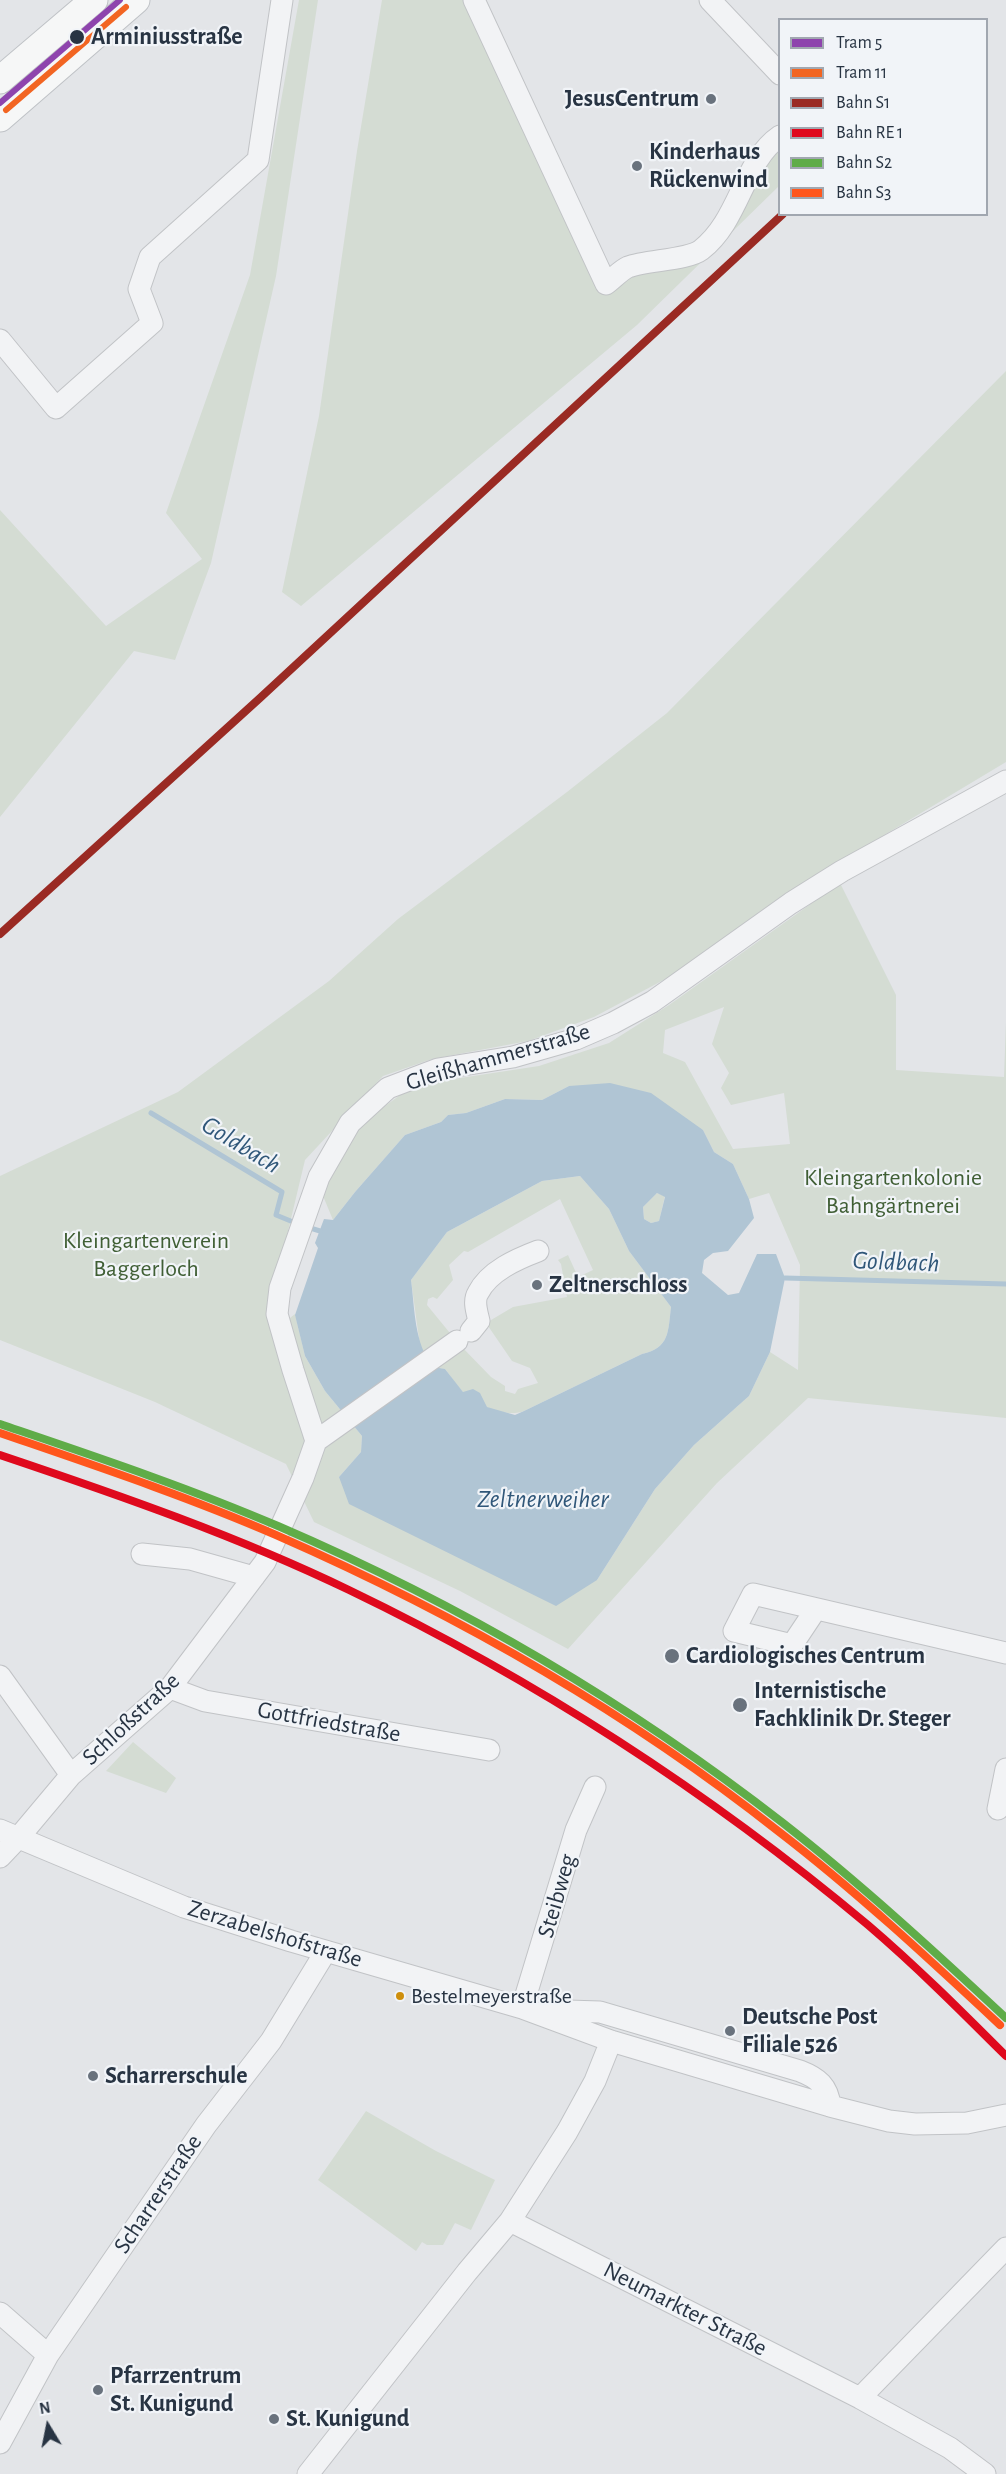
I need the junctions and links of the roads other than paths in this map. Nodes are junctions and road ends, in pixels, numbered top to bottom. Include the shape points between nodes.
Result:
1 (94, 0) edge
2 (136, 0) edge
3 (282, 0) edge
4 (474, 0) edge
5 (710, 0) edge
6 (778, 72) edge
7 (0, 80) edge
8 (3, 109) edge
9 (778, 138) edge
10 (0, 340) edge
11 (1006, 781) edge
12 (538, 1251) dead end
13 (316, 1441) junction
14 (142, 1554) dead end
15 (254, 1577) junction
16 (816, 1608) dead end
17 (1006, 1653) edge
18 (0, 1676) edge
19 (171, 1688) junction
20 (489, 1750) dead end
21 (1006, 1769) edge
22 (71, 1775) junction
23 (595, 1787) dead end
24 (998, 1809) dead end
25 (10, 1834) edge
26 (0, 1857) edge
27 (326, 1951) junction
28 (530, 2010) junction
29 (611, 2041) junction
30 (711, 2041) junction
31 (703, 2069) junction
32 (831, 2106) junction
33 (1006, 2115) edge
34 (510, 2221) junction
35 (1006, 2248) edge
36 (0, 2313) edge
37 (48, 2355) junction
38 (860, 2398) junction
39 (0, 2444) edge
40 (308, 2474) edge
41 (985, 2474) edge

1 - 7 main road
2 - 8 main road
3 - 10 street via 258,160 150,257 139,289 152,323 56,408
4 - 9 street via 606,284 627,267 699,251 732,214 759,157
5 - 6 street
11 - 13 street, Gleißhammerstraße via 791,903 652,1002 613,1023 576,1039 513,1057 438,1069 388,1088 350,1123 319,1177 280,1288 277,1314
12 - 13 street via 510,1263 477,1294 478,1321 464,1336
13 - 15 street, Schloßstraße via 303,1479 265,1562
14 - 15 street via 190,1559
15 - 19 street, Schloßstraße
16 - 17 street
18 - 22 street
19 - 20 street, Gottfriedstraße via 205,1701
19 - 22 street, Schloßstraße
21 - 24 street
22 - 25 street, Schloßstraße
23 - 28 street, Steibweg via 576,1830
25 - 26 street, Schloßstraße
25 - 27 street, Zerzabelshofstraße via 184,1907
27 - 28 street, Zerzabelshofstraße
27 - 37 street, Scharrerstraße via 271,2041 206,2125
28 - 29 street, Zerzabelshofstraße
28 - 30 street, Zerzabelshofstraße via 600,2012
29 - 31 street, Zerzabelshofstraße
29 - 34 street via 595,2081 567,2132
30 - 31 street
30 - 32 street, Zerzabelshofstraße via 815,2077 824,2085
31 - 32 street, Zerzabelshofstraße
32 - 33 street, Zerzabelshofstraße via 915,2124 967,2123
34 - 38 street, Neumarkter Straße
34 - 40 street
35 - 38 street
36 - 37 street
37 - 39 street, Scharrerstraße
38 - 41 street, Neumarkter Straße via 950,2448

